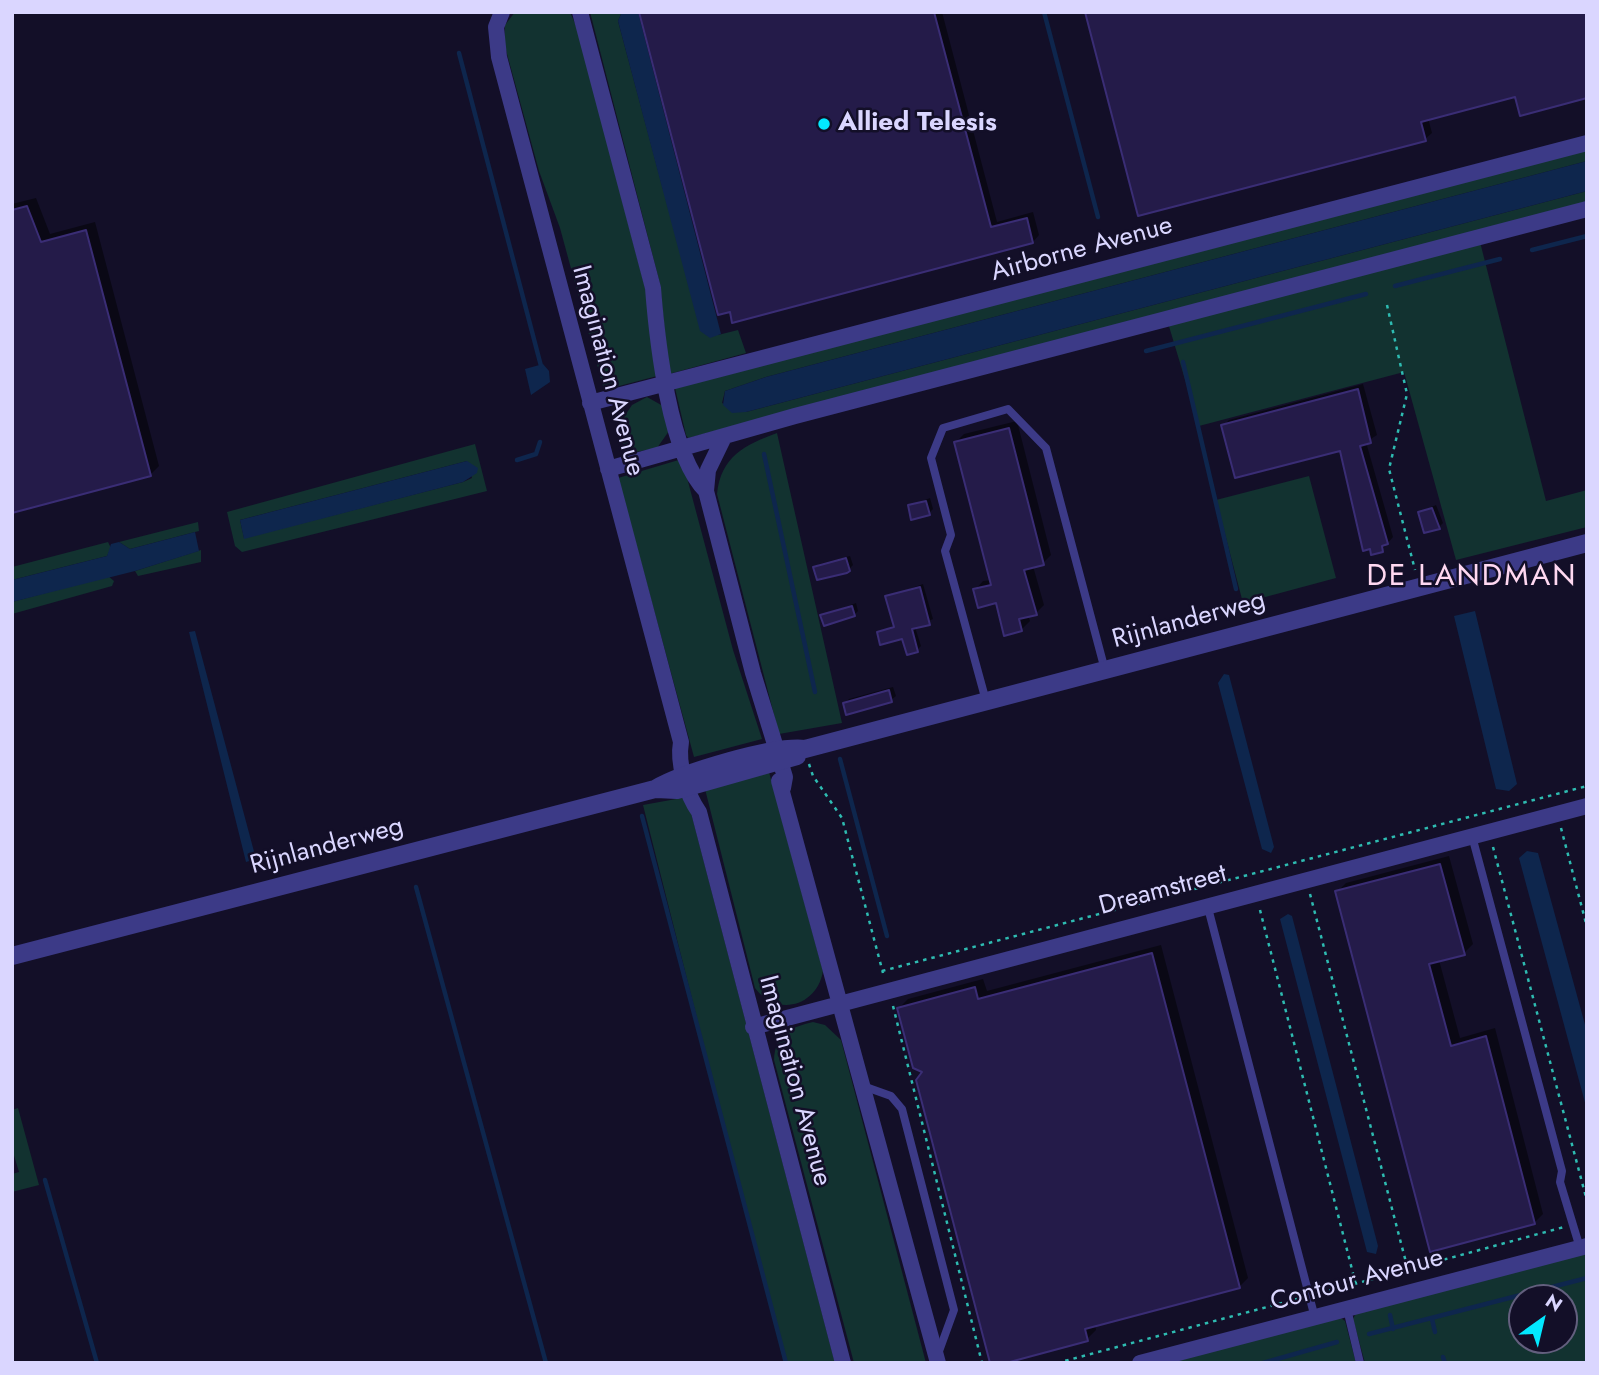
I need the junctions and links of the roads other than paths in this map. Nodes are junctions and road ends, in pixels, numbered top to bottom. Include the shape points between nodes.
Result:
1 (502, 12) edge
2 (580, 12) edge
3 (1587, 143) edge
4 (1587, 209) edge
5 (666, 383) junction
6 (590, 403) junction
7 (724, 437) junction
8 (683, 450) junction
9 (607, 469) junction
10 (706, 491) junction
11 (1587, 543) edge
12 (1105, 670) junction
13 (986, 701) junction
14 (776, 757) junction
15 (691, 780) junction
16 (1587, 806) edge
17 (1472, 836) junction
18 (1207, 905) junction
19 (12, 956) edge
20 (841, 1003) junction
21 (754, 1027) junction
22 (863, 1086) junction
23 (1583, 1247) edge
24 (1347, 1309) junction
25 (1315, 1318) junction
26 (937, 1360) edge
27 (843, 1363) edge
28 (1140, 1363) edge
29 (1360, 1363) edge

1 - 6 street, Imagination Avenue via 496,27 499,57
2 - 5 street, Imagination Avenue via 653,288
3 - 5 street, Airborne Avenue
4 - 7 street
5 - 6 street, Airborne Avenue
5 - 8 street, Imagination Avenue
6 - 9 street, Imagination Avenue
7 - 8 street
7 - 10 street via 708,470
8 - 9 street
8 - 10 street, Imagination Avenue via 692,477
9 - 15 street, Imagination Avenue via 681,743 679,754
10 - 14 street, Imagination Avenue
11 - 12 street, Rijnlanderweg
12 - 13 street, Rijnlanderweg
12 - 13 lane via 1046,448 1008,409 943,428 931,457 951,535 945,551
13 - 14 street, Rijnlanderweg via 805,749 794,759
14 - 15 street, Rijnlanderweg
14 - 20 street, Imagination Avenue via 785,777 783,788
15 - 19 street, Rijnlanderweg
15 - 21 street, Imagination Avenue via 701,799 699,812
16 - 17 street, Dreamstreet
17 - 18 street, Dreamstreet via 1306,879 1253,884
17 - 23 lane via 1562,1171 1560,1182
18 - 20 street, Dreamstreet
18 - 25 lane
20 - 21 street, Dreamstreet
20 - 22 street, Imagination Avenue
21 - 27 street, Imagination Avenue
22 - 26 street, Imagination Avenue
22 - 26 lane, Imagination Avenue via 891,1096 902,1109 954,1310
23 - 24 street, Contour Avenue
24 - 25 street, Contour Avenue
24 - 29 lane
25 - 28 street, Contour Avenue

